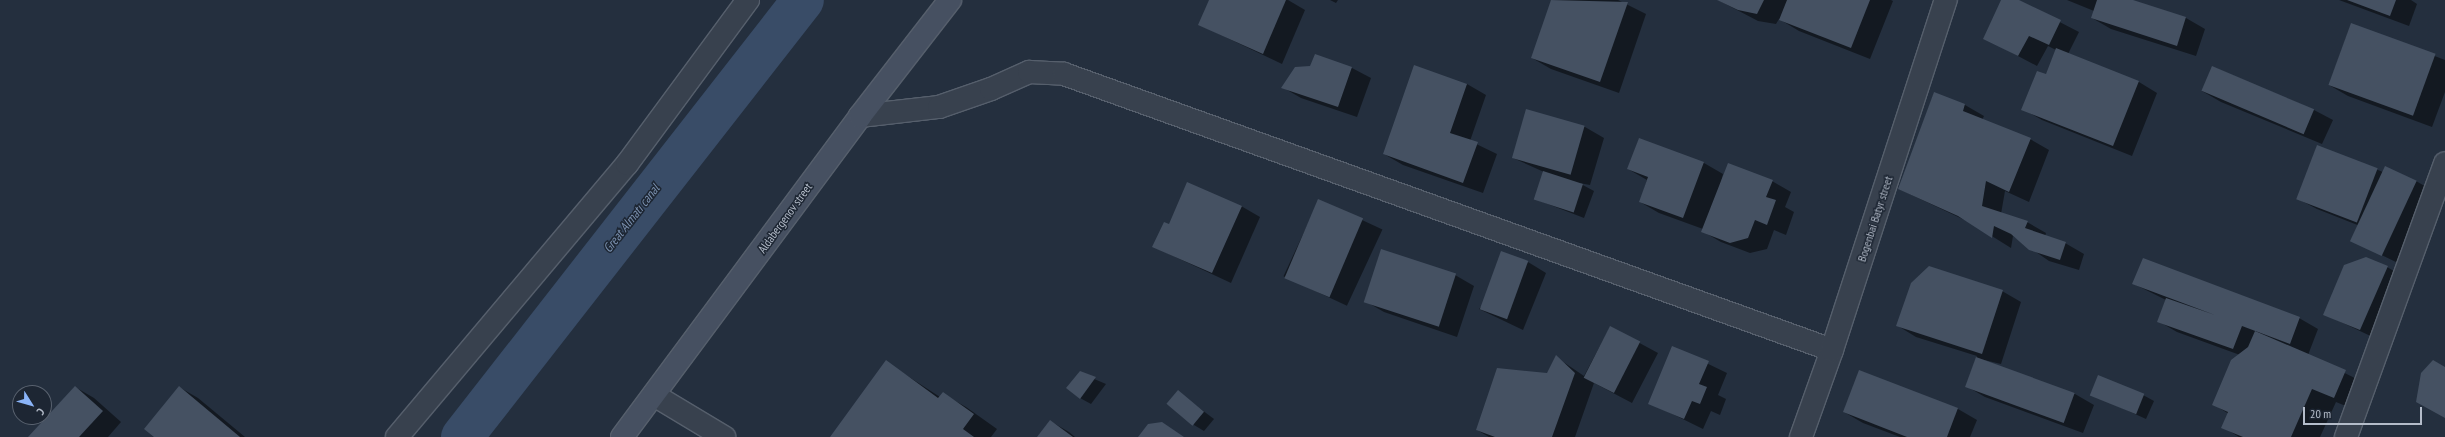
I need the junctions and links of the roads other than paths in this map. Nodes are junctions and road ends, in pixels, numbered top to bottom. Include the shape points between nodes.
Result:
1 (748, 0) edge
2 (950, 0) edge
3 (1946, 0) edge
4 (860, 116) junction
5 (2445, 163) edge
6 (1832, 350) junction
7 (654, 395) junction
8 (397, 437) edge
9 (622, 437) edge
10 (724, 437) edge
11 (1801, 437) edge
12 (2346, 437) edge

1 - 8 street via 627,164
2 - 4 main road, Aldabergenov street
3 - 6 street, Bogenbai Batyr street
4 - 6 street via 939,107 991,89 1029,72 1064,74
4 - 7 main road, Aldabergenov street
5 - 12 street
6 - 11 street, Bogenbai Batyr street
7 - 9 main road, Aldabergenov street
7 - 10 street

